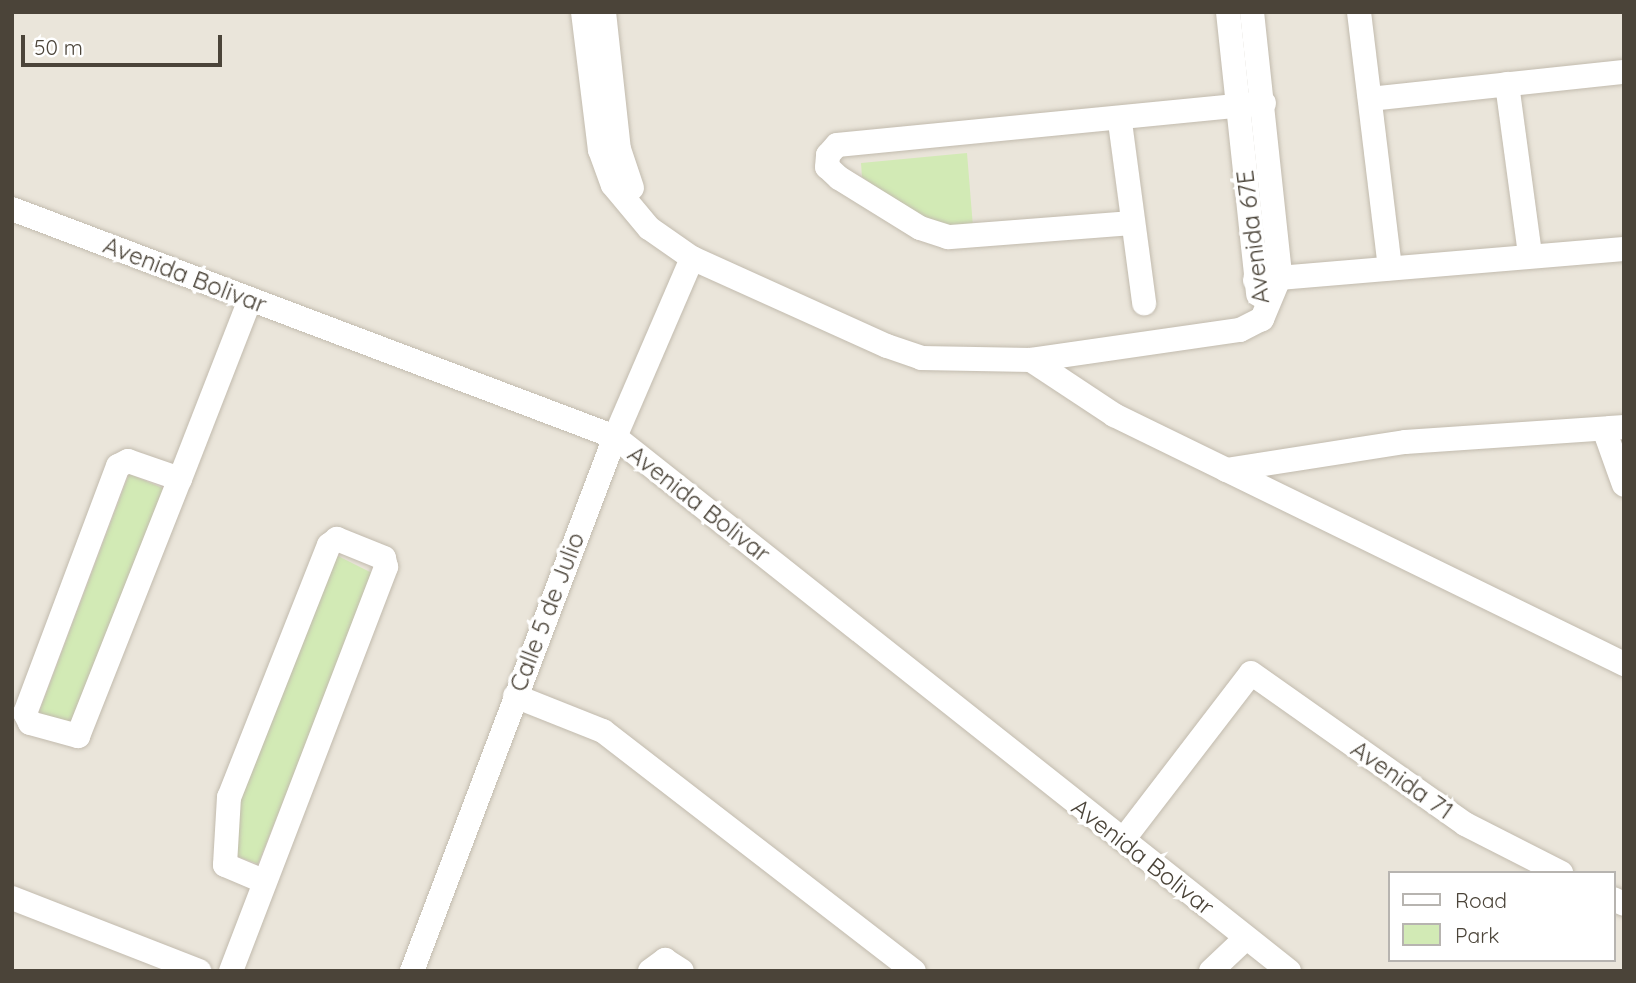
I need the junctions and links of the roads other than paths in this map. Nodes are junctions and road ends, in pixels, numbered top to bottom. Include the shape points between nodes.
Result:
1 (583, 12) edge
2 (604, 12) edge
3 (1228, 12) edge
4 (1252, 12) edge
5 (1359, 12) edge
6 (1624, 72) edge
7 (1507, 84) junction
8 (1370, 99) junction
9 (1264, 103) junction
10 (1238, 107) junction
11 (1120, 122) junction
12 (12, 209) edge
13 (1132, 223) junction
14 (649, 228) junction
15 (1624, 249) edge
16 (1530, 255) junction
17 (692, 258) junction
18 (1390, 268) junction
19 (1280, 276) junction
20 (1255, 280) junction
21 (250, 299) junction
22 (1144, 303) dead end
23 (1262, 319) junction
24 (1031, 360) junction
25 (1614, 428) edge
26 (615, 438) junction
27 (1226, 470) junction
28 (180, 479) junction
29 (1624, 485) edge
30 (1624, 664) edge
31 (514, 696) junction
32 (1123, 841) junction
33 (1557, 871) edge
34 (263, 881) junction
35 (15, 906) edge
36 (1246, 938) junction
37 (199, 971) edge
38 (231, 971) edge
39 (412, 971) edge
40 (650, 971) edge
41 (681, 971) edge
42 (914, 971) edge
43 (1211, 971) edge
44 (1289, 971) edge

1 - 14 street via 600,150 613,185
2 - 14 street via 619,149
3 - 10 street, Avenida 67E
4 - 9 street, Avenida 67E
5 - 8 street
6 - 7 street
7 - 8 street
7 - 16 street
8 - 18 street
9 - 10 street
9 - 19 street, Avenida 67E
10 - 11 street
10 - 20 street, Avenida 67E
11 - 13 street
11 - 13 street via 837,145 828,155 827,167 920,228 948,237
12 - 21 street, Avenida Bolivar
13 - 22 street
14 - 17 street
15 - 16 street
16 - 18 street
17 - 24 street via 921,358
17 - 26 street, Calle 5 de Julio
18 - 19 street
19 - 20 street
19 - 23 street, Avenida 67E
20 - 23 street, Avenida 67E
21 - 26 street, Avenida Bolivar
21 - 28 street
23 - 24 street via 1240,330
24 - 27 street via 1114,415
25 - 27 street via 1405,442
25 - 29 street
26 - 31 street, Calle 5 de Julio
26 - 32 street, Avenida Bolivar
27 - 30 street
28 - 28 street via 78,737 30,723 25,713 118,466 128,461
31 - 39 street, Calle 5 de Julio
31 - 42 street via 603,730
32 - 33 street, Avenida 71 via 1251,673 1465,824
32 - 36 street, Avenida Bolivar
34 - 34 street via 386,566 384,558 337,539 329,545 229,797 225,865
34 - 38 street
35 - 37 street
36 - 43 street
36 - 44 street, Avenida Bolivar
40 - 41 street via 665,960

